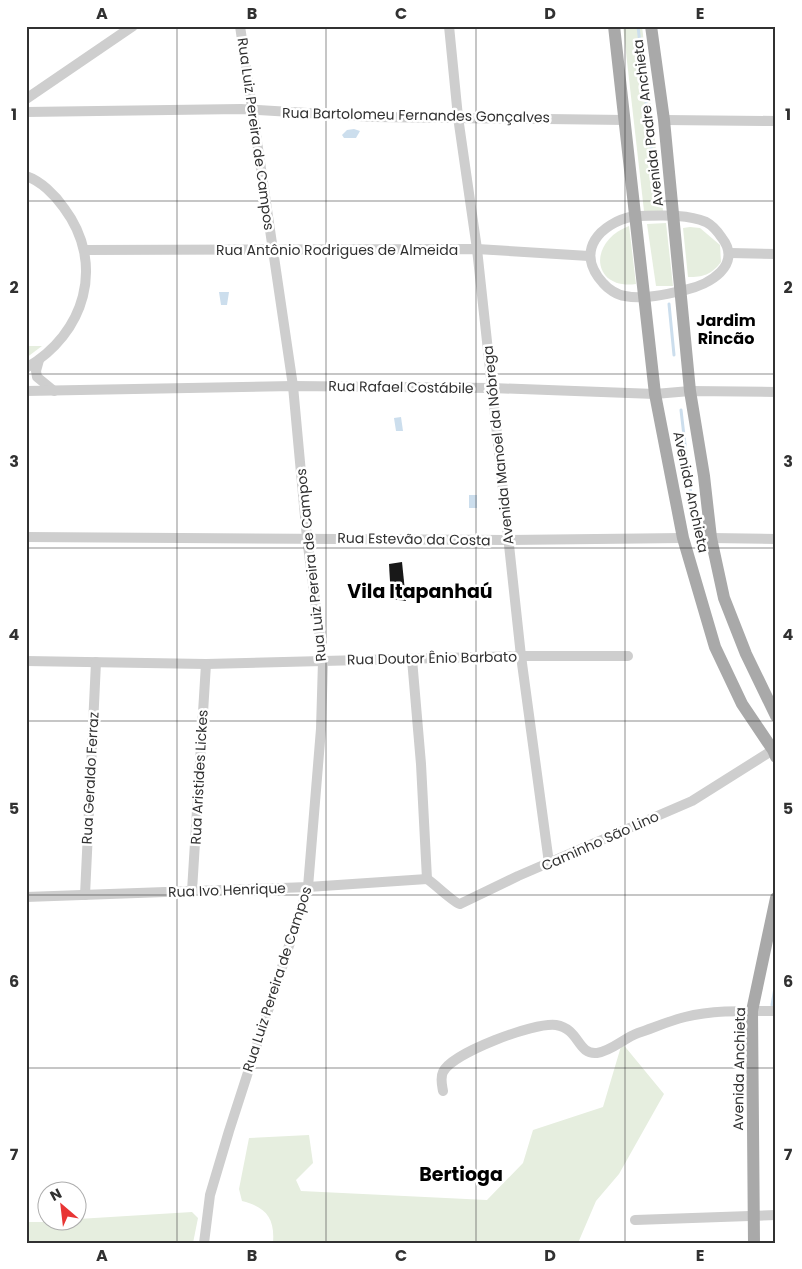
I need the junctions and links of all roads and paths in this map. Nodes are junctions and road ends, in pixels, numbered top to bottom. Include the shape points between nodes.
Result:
1 (133, 26) edge
2 (240, 26) edge
3 (449, 26) edge
4 (614, 26) edge
5 (651, 26) edge
6 (26, 99) edge
7 (254, 110) junction
8 (26, 112) edge
9 (458, 117) junction
10 (625, 120) junction
11 (664, 120) junction
12 (776, 121) edge
13 (26, 176) edge
14 (634, 216) junction
15 (674, 217) junction
16 (477, 249) junction
17 (84, 250) junction
18 (273, 251) junction
19 (730, 253) junction
20 (776, 254) edge
21 (589, 256) junction
22 (680, 292) junction
23 (645, 296) junction
24 (40, 360) junction
25 (26, 368) edge
26 (293, 386) junction
27 (492, 388) junction
28 (26, 391) edge
29 (54, 391) junction
30 (690, 391) junction
31 (776, 392) edge
32 (655, 394) junction
33 (26, 537) edge
34 (307, 538) junction
35 (683, 538) junction
36 (711, 538) junction
37 (776, 539) edge
38 (509, 540) junction
39 (521, 656) junction
40 (628, 656) dead end
41 (412, 659) junction
42 (26, 661) edge
43 (323, 661) junction
44 (96, 662) junction
45 (206, 664) junction
46 (776, 716) edge
47 (775, 754) edge
48 (549, 864) junction
49 (427, 879) junction
50 (308, 887) junction
51 (192, 890) junction
52 (85, 895) junction
53 (26, 897) edge
54 (776, 898) edge
55 (774, 919) edge
56 (752, 1011) junction
57 (776, 1011) edge
58 (443, 1091) dead end
59 (776, 1215) edge
60 (753, 1216) junction
61 (635, 1220) dead end
62 (204, 1243) edge
63 (754, 1243) edge

1 - 6 street
2 - 7 street, Rua Luiz Pereira de Campos
3 - 9 street, Avenida Manoel da Nóbrega
4 - 10 main road, Avenida Padre Anchieta
5 - 11 main road, Avenida Padre Anchieta
7 - 8 street, Rua Bartolomeu Fernandes Gonçalves
7 - 9 street, Rua Bartolomeu Fernandes Gonçalves via 314,115
7 - 18 street, Rua Luiz Pereira de Campos
9 - 10 street, Rua Bartolomeu Fernandes Gonçalves
9 - 16 street, Avenida Manoel da Nóbrega
10 - 14 main road, Avenida Padre Anchieta
11 - 12 street
11 - 15 main road, Avenida Padre Anchieta
13 - 17 street via 55,196 74,221
14 - 15 street
14 - 21 street via 618,219 602,231
14 - 23 main road, Avenida Anchieta
15 - 19 street via 689,217 707,223 727,244
15 - 22 main road, Avenida Anchieta
16 - 18 street, Rua Antônio Rodrigues de Almeida
16 - 21 street, Rua Antônio Rodrigues de Almeida
16 - 27 street, Avenida Manoel da Nóbrega
17 - 18 street, Rua Antônio Rodrigues de Almeida
17 - 24 street via 84,295 77,316 55,347
18 - 26 street, Rua Luiz Pereira de Campos
19 - 20 street
19 - 22 street via 723,271 712,280
21 - 23 street via 598,277 609,289 625,296
22 - 23 street
22 - 30 main road, Avenida Anchieta
23 - 32 main road, Avenida Anchieta
24 - 25 street
24 - 29 street via 37,377
26 - 27 street, Rua Rafael Costábile
26 - 29 street, Rua Rafael Costábile
26 - 34 street, Rua Luiz Pereira de Campos
27 - 32 street, Rua Rafael Costábile
27 - 38 street, Avenida Manoel da Nóbrega
28 - 29 street, Rua Rafael Costábile
30 - 31 street, Rua Rafael Costábile
30 - 32 street, Rua Rafael Costábile
30 - 36 main road, Avenida Anchieta
32 - 35 main road, Avenida Anchieta
33 - 34 street, Rua Estevão da Costa
34 - 38 street, Rua Estevão da Costa
34 - 43 street, Rua Luiz Pereira de Campos
35 - 38 street, Rua Estevão da Costa
35 - 47 main road, Avenida Anchieta via 718,655 742,704
36 - 37 street
36 - 46 main road, Avenida Anchieta via 724,598
38 - 39 street, Avenida Manoel da Nóbrega
39 - 40 street, Rua Doutor Ênio Barbato
39 - 41 street, Rua Doutor Ênio Barbato
39 - 48 street, Avenida Manoel da Nóbrega
41 - 43 street, Rua Doutor Ênio Barbato
41 - 49 street
42 - 44 street, Rua Doutor Ênio Barbato
43 - 45 street, Rua Doutor Ênio Barbato
43 - 50 street, Rua Luiz Pereira de Campos
44 - 45 street, Rua Doutor Ênio Barbato
44 - 52 street, Rua Geraldo Ferraz
45 - 51 street, Rua Aristides Lickes
47 - 48 street, Caminho São Lino via 692,801
48 - 49 street, Caminho São Lino via 460,904 453,902
49 - 50 street, Rua Ivo Henrique
50 - 51 street, Rua Ivo Henrique
50 - 62 street, Rua Luiz Pereira de Campos via 223,1149 210,1195
51 - 52 street, Rua Ivo Henrique
52 - 53 street, Rua Ivo Henrique
54 - 55 main road, Avenida Anchieta
55 - 56 main road, Avenida Anchieta
56 - 57 street
56 - 58 street via 684,1017 635,1034 595,1053 582,1048 574,1033 558,1025 514,1032 453,1062 443,1072
56 - 60 main road, Avenida Anchieta
59 - 60 street
60 - 61 street
60 - 63 main road, Avenida Anchieta

